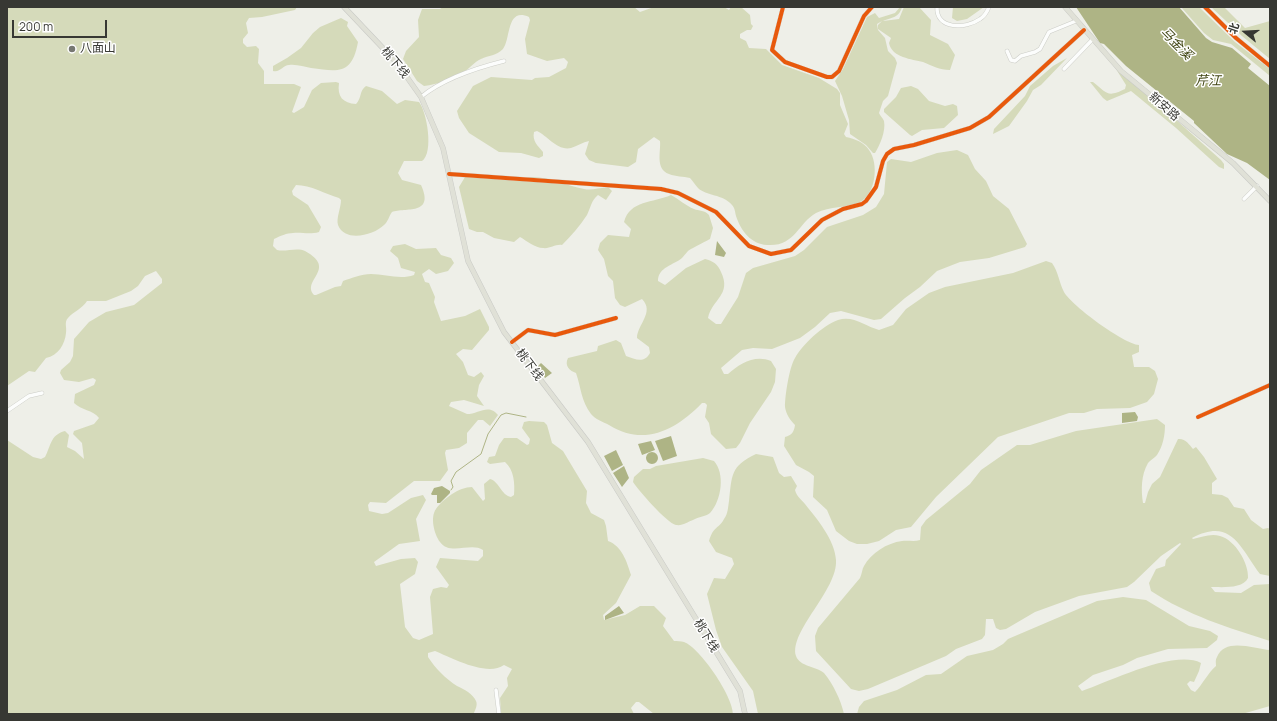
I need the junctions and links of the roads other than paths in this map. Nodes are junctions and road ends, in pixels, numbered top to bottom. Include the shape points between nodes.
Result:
1 (344, 7) edge
2 (783, 7) edge
3 (872, 7) edge
4 (936, 7) edge
5 (989, 7) edge
6 (1065, 7) edge
7 (1205, 7) edge
8 (1076, 21) junction
9 (1084, 30) junction
10 (1092, 40) junction
11 (1007, 51) dead end
12 (504, 61) dead end
13 (1270, 66) edge
14 (1064, 68) dead end
15 (421, 97) junction
16 (449, 174) junction
17 (1257, 186) junction
18 (1244, 198) dead end
19 (1270, 201) edge
20 (616, 318) dead end
21 (512, 342) junction
22 (1270, 385) edge
23 (42, 393) dead end
24 (7, 410) edge
25 (1198, 417) dead end
26 (496, 690) dead end
27 (499, 714) edge
28 (745, 714) edge

1 - 15 main road, 桃下线 via 397,63
2 - 3 street via 772,50 785,62 827,78 839,71 864,16
4 - 5 street via 942,22 954,26 976,22 985,15
6 - 8 main road, 新安路
7 - 13 street via 1236,38
8 - 9 main road, 新安路
8 - 11 street via 1050,32 1040,49 1015,61 1011,60
9 - 10 main road, 新安路
9 - 16 street via 989,117 970,128 894,149 883,161 876,187 866,201 822,220 791,250 771,254 750,246 716,212 678,192
10 - 14 street
10 - 17 main road, 新安路 via 1121,71 1233,163
12 - 15 street via 474,69 428,91
15 - 16 main road, 桃下线 via 438,135
16 - 21 main road, 桃下线 via 468,261 504,332
17 - 18 street
17 - 19 main road, 新安路
20 - 21 street via 551,336 528,330
21 - 28 main road, 桃下线 via 592,449 740,691
22 - 25 street
23 - 24 street via 29,396
26 - 27 street

